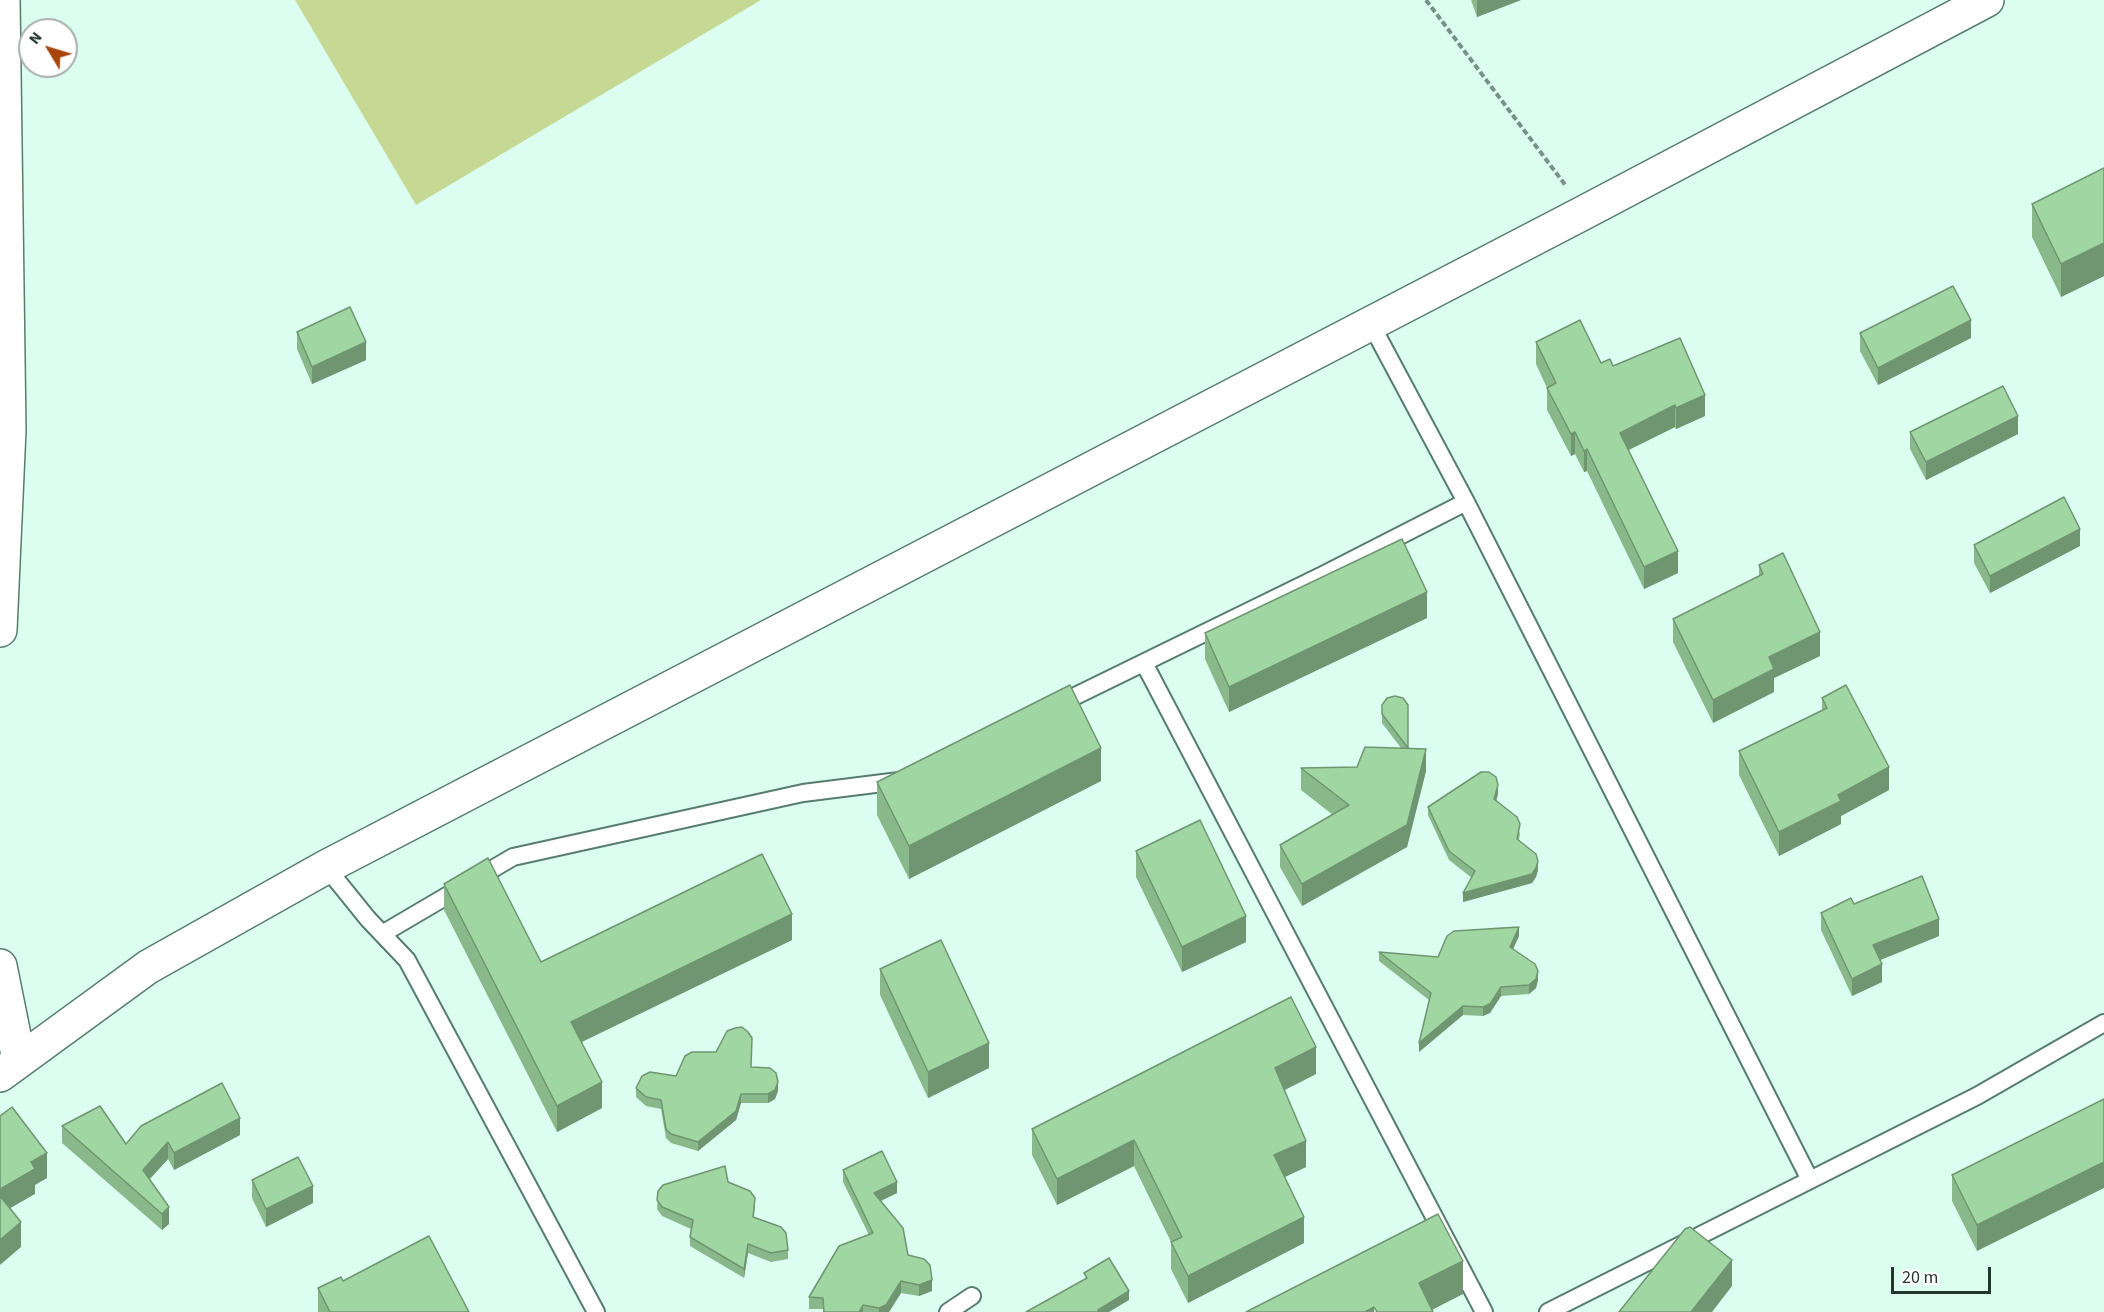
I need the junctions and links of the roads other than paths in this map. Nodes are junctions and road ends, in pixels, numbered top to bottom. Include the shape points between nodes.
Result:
1 (3, 0) edge
2 (1988, 0) edge
3 (1371, 324) junction
4 (1466, 502) junction
5 (0, 630) edge
6 (1144, 663) junction
7 (1039, 714) edge
8 (913, 775) edge
9 (326, 867) junction
10 (382, 934) junction
11 (0, 966) edge
12 (2104, 1023) edge
13 (10, 1067) edge
14 (1810, 1180) junction
15 (972, 1296) dead end
16 (596, 1312) edge
17 (948, 1312) edge
18 (1484, 1312) edge
19 (1548, 1312) edge

1 - 5 main road via 9,430
2 - 3 main road
3 - 4 lane
3 - 9 main road
4 - 6 lane
4 - 14 lane
6 - 7 lane
6 - 18 lane
8 - 10 lane via 903,780 803,793 513,857
9 - 10 lane
9 - 13 main road via 148,967
10 - 16 lane via 407,960
11 - 13 main road
12 - 14 lane via 1977,1096
14 - 19 lane
15 - 17 lane

